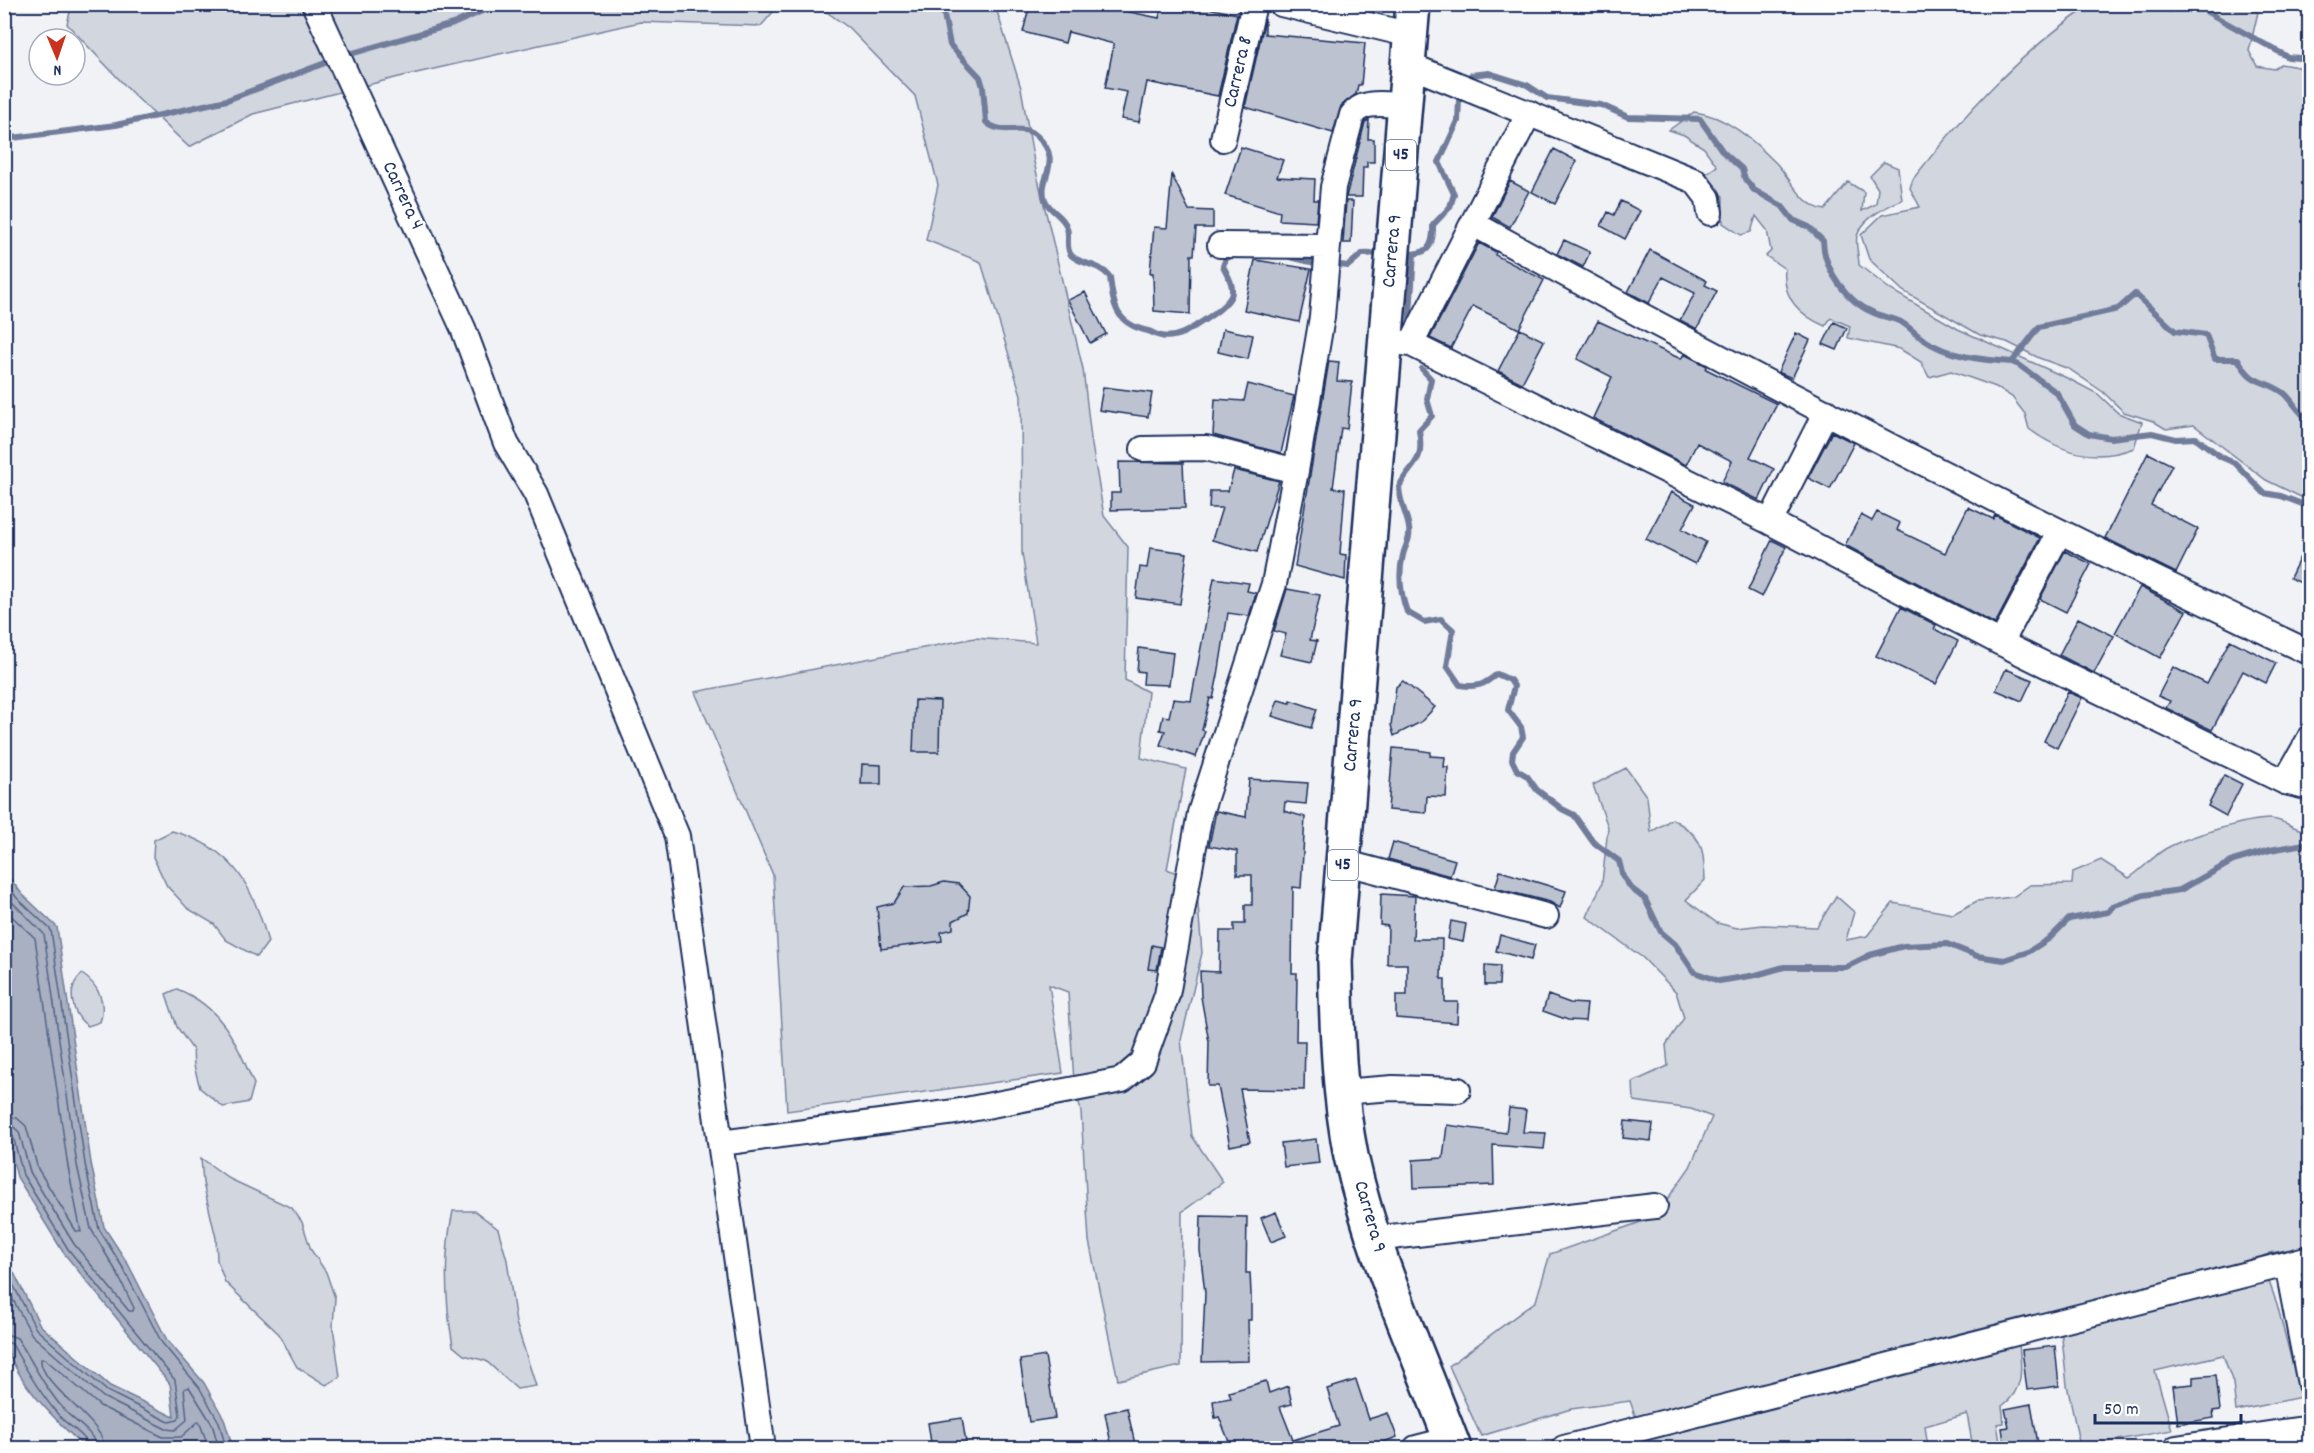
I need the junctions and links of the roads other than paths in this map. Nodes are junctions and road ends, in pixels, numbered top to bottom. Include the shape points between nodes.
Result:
1 (314, 4) edge
2 (1254, 4) edge
3 (1281, 4) edge
4 (1411, 35) edge
5 (1405, 105) junction
6 (1529, 113) junction
7 (1223, 139) dead end
8 (1710, 213) dead end
9 (1474, 224) junction
10 (1220, 245) dead end
11 (1328, 246) junction
12 (1398, 343) junction
13 (1826, 412) junction
14 (1143, 449) dead end
15 (1296, 471) junction
16 (1770, 522) junction
17 (2059, 532) junction
18 (2001, 643) junction
19 (2310, 654) edge
20 (2310, 738) edge
21 (2285, 782) junction
22 (2310, 789) edge
23 (1343, 862) junction
24 (1546, 916) dead end
25 (1458, 1090) dead end
26 (1341, 1092) junction
27 (721, 1143) junction
28 (1655, 1206) dead end
29 (1374, 1239) junction
30 (2298, 1261) edge
31 (2310, 1384) edge
32 (2310, 1428) edge
33 (1622, 1441) edge
34 (1452, 1444) edge
35 (763, 1449) edge
36 (1416, 1449) edge
37 (1564, 1449) edge
38 (2176, 1449) edge

1 - 27 street, Carrera 4 via 463,328 506,442 536,494 677,836
2 - 7 street, Carrera 8
3 - 4 street
4 - 5 highway, Carrera 9 / 45
4 - 6 street
5 - 11 street via 1364,105 1352,115 1333,188
5 - 12 highway, Carrera 9 / 45 via 1393,254
6 - 8 street via 1695,181 1708,198
6 - 9 street
9 - 12 street
9 - 13 street
10 - 11 street
11 - 15 street via 1323,317
12 - 16 street
12 - 23 highway, Carrera 9 / 45
13 - 16 street
13 - 17 street
14 - 15 street via 1206,448
15 - 27 street via 1274,584 1200,813 1167,995 1143,1062 1122,1080 955,1112
16 - 18 street
17 - 18 street
17 - 19 street
18 - 21 street
20 - 21 street
21 - 22 street
23 - 24 street
23 - 26 highway, Carrera 9 / 45 via 1335,961
25 - 26 street via 1393,1088
26 - 29 highway, Carrera 9 / 45 via 1352,1156
27 - 35 street, Carrera 4
28 - 29 street
29 - 34 highway, Carrera 9 / 45
30 - 31 street
30 - 33 street
32 - 38 street
33 - 37 street
34 - 36 street

